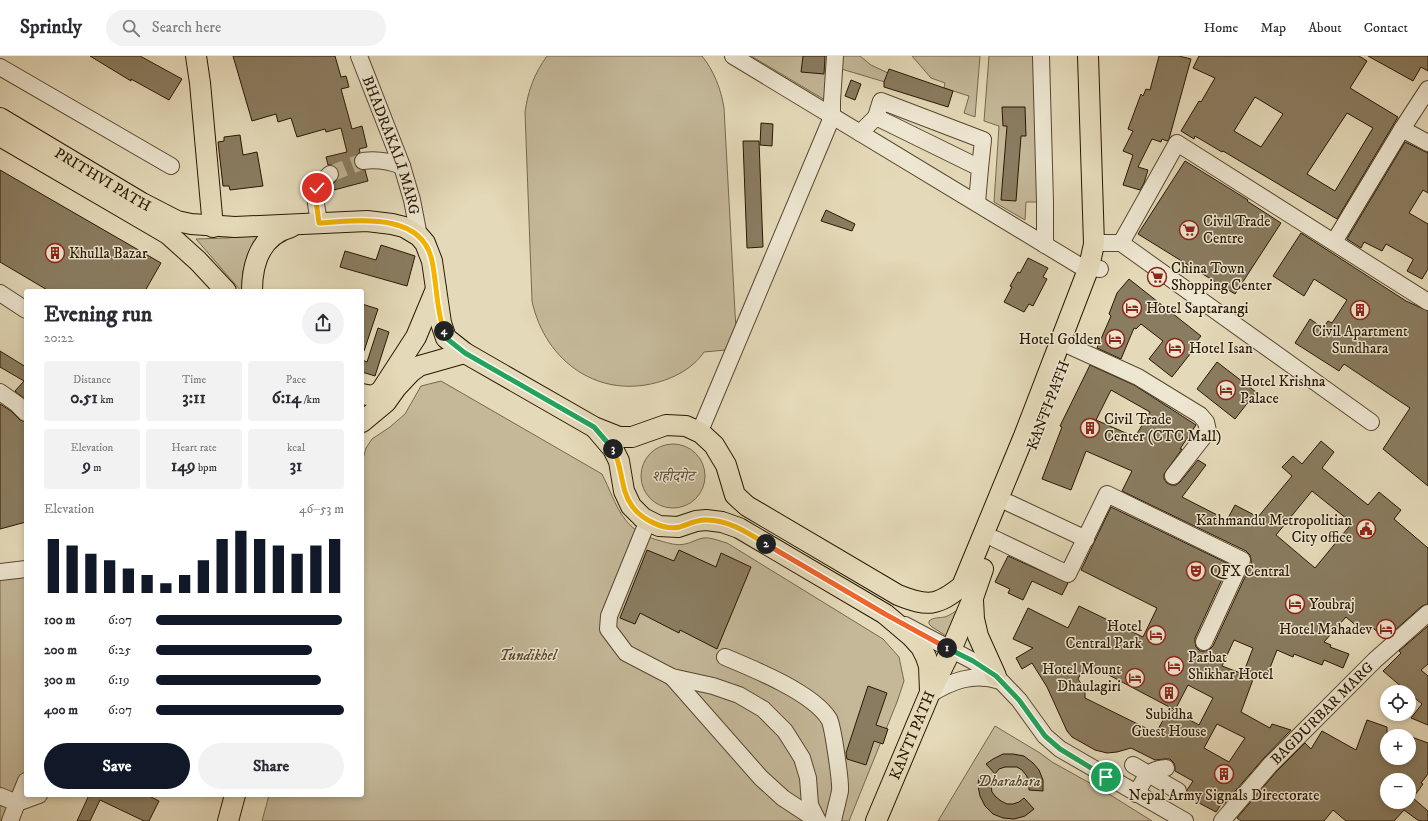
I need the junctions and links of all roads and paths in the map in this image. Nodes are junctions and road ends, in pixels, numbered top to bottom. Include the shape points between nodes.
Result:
1 (196, 56) edge
2 (359, 56) edge
3 (733, 56) edge
4 (835, 56) edge
5 (1041, 56) edge
6 (1088, 56) edge
7 (1099, 56) edge
8 (0, 67) edge
9 (1428, 89) edge
10 (832, 117) junction
11 (876, 117) junction
12 (0, 118) edge
13 (1402, 129) junction
14 (860, 133) junction
15 (0, 136) edge
16 (1428, 143) edge
17 (363, 161) tunnel mouth
18 (171, 166) dead end
19 (402, 166) junction
20 (980, 168) junction
21 (330, 174) tunnel mouth
22 (86, 178) junction
23 (977, 203) junction
24 (312, 224) junction
25 (213, 227) junction
26 (419, 236) junction
27 (1334, 242) junction
28 (1112, 243) junction
29 (1045, 245) junction
30 (1095, 268) junction
31 (224, 289) edge
32 (252, 289) edge
33 (436, 289) junction
34 (0, 293) edge
35 (1428, 302) edge
36 (24, 309) edge
37 (1066, 344) junction
38 (465, 353) junction
39 (0, 392) edge
40 (364, 394) edge
41 (24, 411) edge
42 (364, 420) edge
43 (1371, 422) dead end
44 (703, 424) dead end
45 (594, 427) junction
46 (1173, 476) dead end
47 (1009, 504) junction
48 (644, 530) dead end
49 (995, 539) junction
50 (1086, 539) junction
51 (24, 569) edge
52 (0, 572) edge
53 (973, 598) junction
54 (1428, 613) edge
55 (885, 614) junction
56 (1204, 642) dead end
57 (951, 650) junction
58 (726, 657) dead end
59 (672, 677) junction
60 (1000, 679) junction
61 (929, 695) junction
62 (1133, 765) dead end
63 (1166, 768) dead end
64 (1148, 774) junction
65 (24, 785) edge
66 (1178, 791) dead end
67 (1136, 794) junction
68 (0, 796) edge
69 (34, 797) edge
70 (234, 797) edge
71 (17, 803) junction
72 (10, 821) edge
73 (228, 821) edge
74 (818, 821) edge
75 (833, 821) edge
76 (876, 821) edge
77 (1185, 821) edge
78 (1222, 821) edge

1 - 25 main road
2 - 19 street, BHADRAKALI MARG
3 - 10 street
4 - 10 street
5 - 29 street
6 - 30 main road
7 - 28 main road, KANTI PATH via 1102,168
8 - 18 street
9 - 13 street
10 - 14 street
10 - 44 street
11 - 14 street
11 - 20 street
11 - 20 street via 881,101 983,140
12 - 22 main road, PRITHVI PATH
13 - 16 street
13 - 27 street
14 - 23 street
15 - 22 main road, PRITHVI PATH
17 - 19 street via 379,160
19 - 26 street, BHADRAKALI MARG
20 - 23 street
21 - 24 street via 315,193
22 - 25 main road, PRITHVI PATH via 177,220
22 - 31 main road via 168,234
23 - 29 street
24 - 25 main road, PRITHVI PATH
24 - 26 main road via 367,221 404,227
24 - 32 main road via 281,230 270,238 259,255 252,275
26 - 33 main road via 425,243 432,261
27 - 28 street via 1177,143
27 - 35 street
28 - 30 main road, KANTI PATH
28 - 43 street
29 - 30 street via 1080,266
30 - 37 main road, KANTI PATH
33 - 38 main road via 446,338
33 - 40 main road via 416,336 381,391 373,396
34 - 36 street
37 - 45 main road via 962,586 948,597 928,604 898,595 747,506 735,495 726,465 714,445 701,433 686,426 666,425 632,437 620,436
37 - 46 street via 1138,377 1200,415 1206,422 1208,430
37 - 47 main road, KANTI PATH
38 - 42 main road via 419,366 396,388 386,402
38 - 45 main road
39 - 41 street
45 - 55 main road via 613,449 619,461 624,491 631,506 643,518 659,526 678,527 706,520 739,528
47 - 49 main road, KANTI PATH
47 - 50 street
48 - 59 street via 609,616 608,629 626,653
49 - 50 street via 1068,574
49 - 53 main road, KANTI PATH
50 - 56 street via 1107,494 1242,560
51 - 52 street
53 - 57 main road, KANTI PATH
53 - 60 main road via 978,636
54 - 78 street, BAGDURBAR MARG via 1375,660 1270,765
55 - 57 street
55 - 61 main road via 921,647 929,666
57 - 60 street
57 - 61 main road, KANTI PATH
58 - 75 street via 798,691 817,706 829,720 835,745 840,790
59 - 74 street via 761,778 782,798
59 - 74 street via 739,695 763,709 785,731 802,758 808,778 810,805
60 - 61 street via 968,678 944,686
60 - 67 street via 1045,736 1060,749
61 - 76 main road, KANTI PATH
62 - 64 street
63 - 64 street via 1153,770
64 - 66 street
64 - 67 street
65 - 71 street
67 - 77 street
68 - 71 street
69 - 71 street
70 - 73 main road
71 - 72 street

